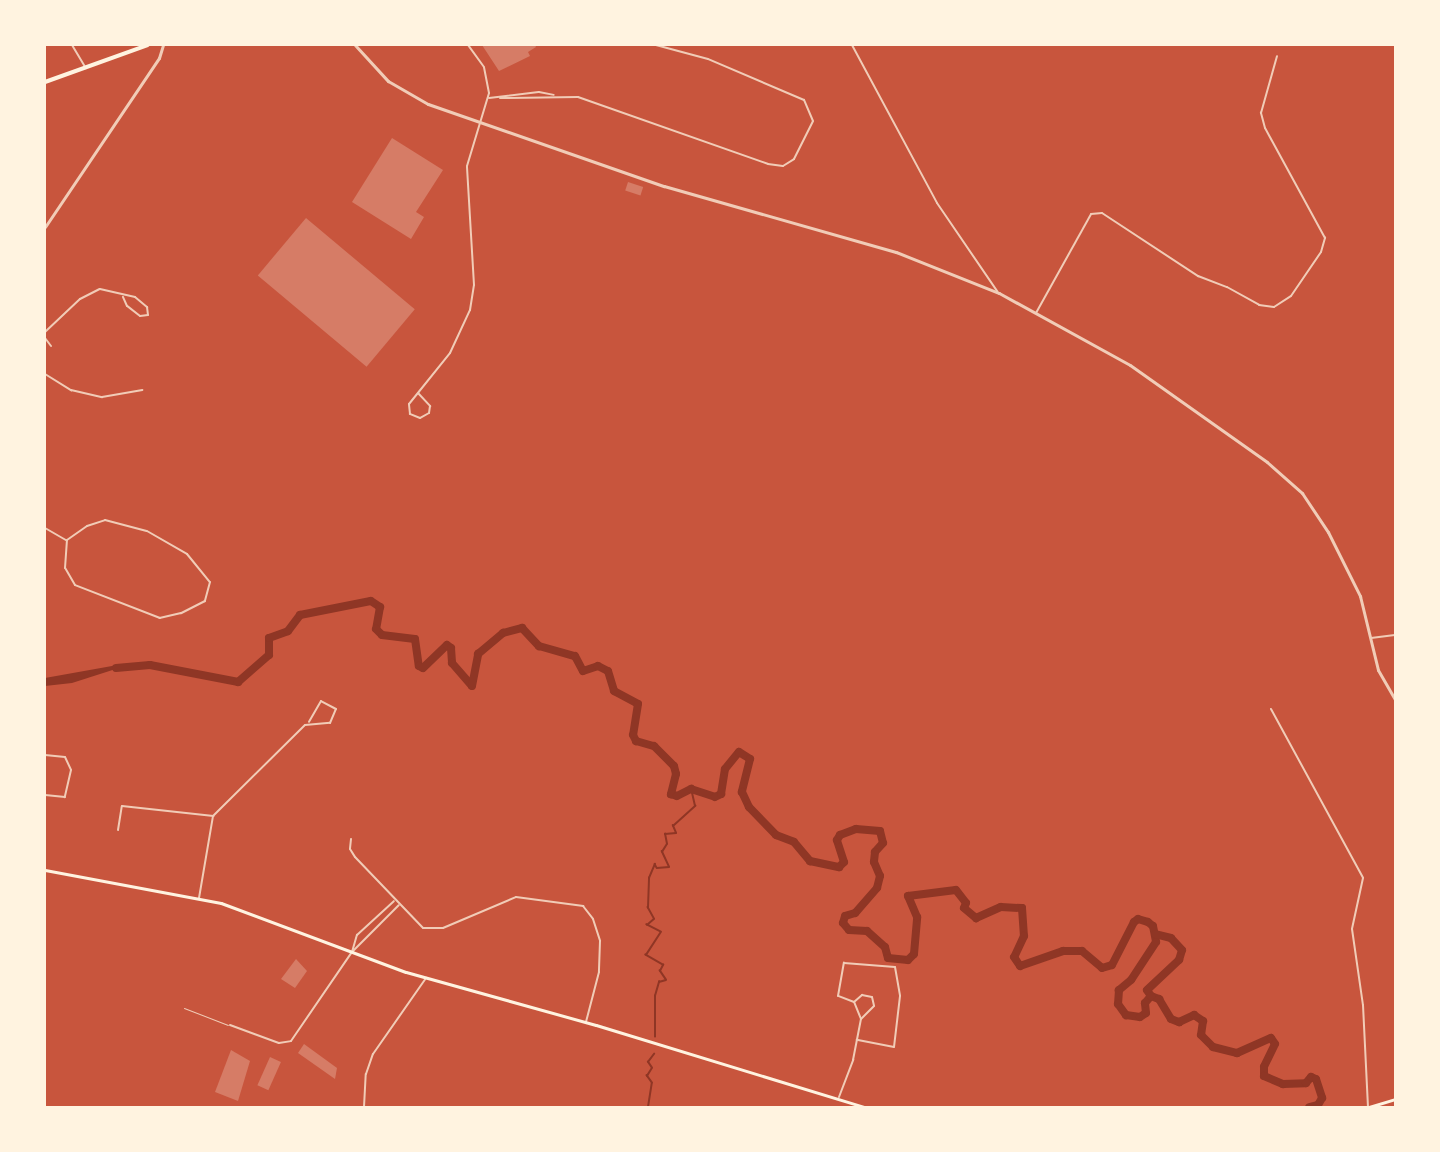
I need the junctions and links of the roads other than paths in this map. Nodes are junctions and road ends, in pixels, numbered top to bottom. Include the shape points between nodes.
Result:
1 (72, 45) edge
2 (148, 45) edge
3 (163, 45) edge
4 (355, 45) edge
5 (468, 45) edge
6 (656, 45) edge
7 (852, 45) edge
8 (1276, 56) dead end
9 (86, 68) junction
10 (45, 82) edge
11 (554, 95) junction
12 (488, 98) junction
13 (500, 98) junction
14 (480, 123) junction
15 (45, 227) edge
16 (999, 293) junction
17 (123, 297) junction
18 (1035, 313) junction
19 (45, 332) edge
20 (45, 338) edge
21 (51, 346) dead end
22 (45, 374) edge
23 (142, 390) dead end
24 (418, 393) junction
25 (45, 528) edge
26 (67, 540) junction
27 (1395, 635) edge
28 (1371, 638) junction
29 (1395, 699) edge
30 (1271, 709) dead end
31 (309, 722) junction
32 (45, 755) edge
33 (45, 795) edge
34 (213, 816) junction
35 (118, 830) dead end
36 (351, 839) dead end
37 (45, 870) edge
38 (199, 898) junction
39 (394, 900) junction
40 (399, 905) junction
41 (352, 952) junction
42 (426, 978) junction
43 (854, 1002) junction
44 (184, 1008) dead end
45 (861, 1019) junction
46 (586, 1022) junction
47 (230, 1025) joint
48 (857, 1040) junction
49 (839, 1097) junction
50 (1395, 1099) edge
51 (364, 1107) edge
52 (864, 1107) edge
53 (1368, 1107) edge

1 - 9 street
2 - 9 main road
3 - 15 street via 159,58
4 - 14 street via 401,91
5 - 12 street via 484,68
6 - 11 street via 703,57 804,100 813,121 794,159 783,166 768,164 585,99
7 - 16 street via 937,203
8 - 18 street via 1261,113 1265,128 1323,228 1325,238 1321,252 1291,296 1274,307 1259,305 1237,291 1198,276 1102,213 1091,214
9 - 10 main road
11 - 13 street
11 - 13 street via 539,92
12 - 13 street
12 - 14 street
14 - 16 street via 664,186 896,252
14 - 24 street via 467,176 475,260 471,303 450,352
16 - 18 street
17 - 17 street via 133,311 143,317 148,315 144,303 132,296
17 - 19 street via 108,290 87,293
18 - 28 street via 1130,365 1283,475 1302,493 1328,532 1360,596
20 - 21 street
22 - 23 street via 71,390 102,397
24 - 24 street via 408,407 413,416 420,418 429,413 430,406
25 - 26 street
26 - 26 street via 65,568 75,585 149,615 160,618 182,613 201,604 210,592 210,582 195,561 147,531 105,520 87,526
27 - 28 street
28 - 29 street via 1378,670
30 - 53 street via 1363,878 1352,929 1362,1005
31 - 31 street via 330,723 336,709 321,701
31 - 34 street
32 - 33 street via 61,755 70,765 65,797
34 - 35 street via 122,806
34 - 38 street
36 - 39 street via 352,853
37 - 38 main road
38 - 41 main road via 240,909
39 - 40 street
39 - 41 street via 357,935
40 - 41 street
40 - 46 street via 419,926 433,929 516,897 583,906 593,919 600,941 599,972
41 - 42 main road
41 - 47 street via 290,1042 279,1043
42 - 46 main road
42 - 51 street via 373,1054 366,1074
43 - 45 street
43 - 45 street via 866,995 873,1000 873,1009
43 - 48 street via 838,996 844,963 895,967 900,989 894,1047
44 - 47 lane
45 - 48 street
46 - 49 main road
48 - 49 street
49 - 52 main road
50 - 53 main road

